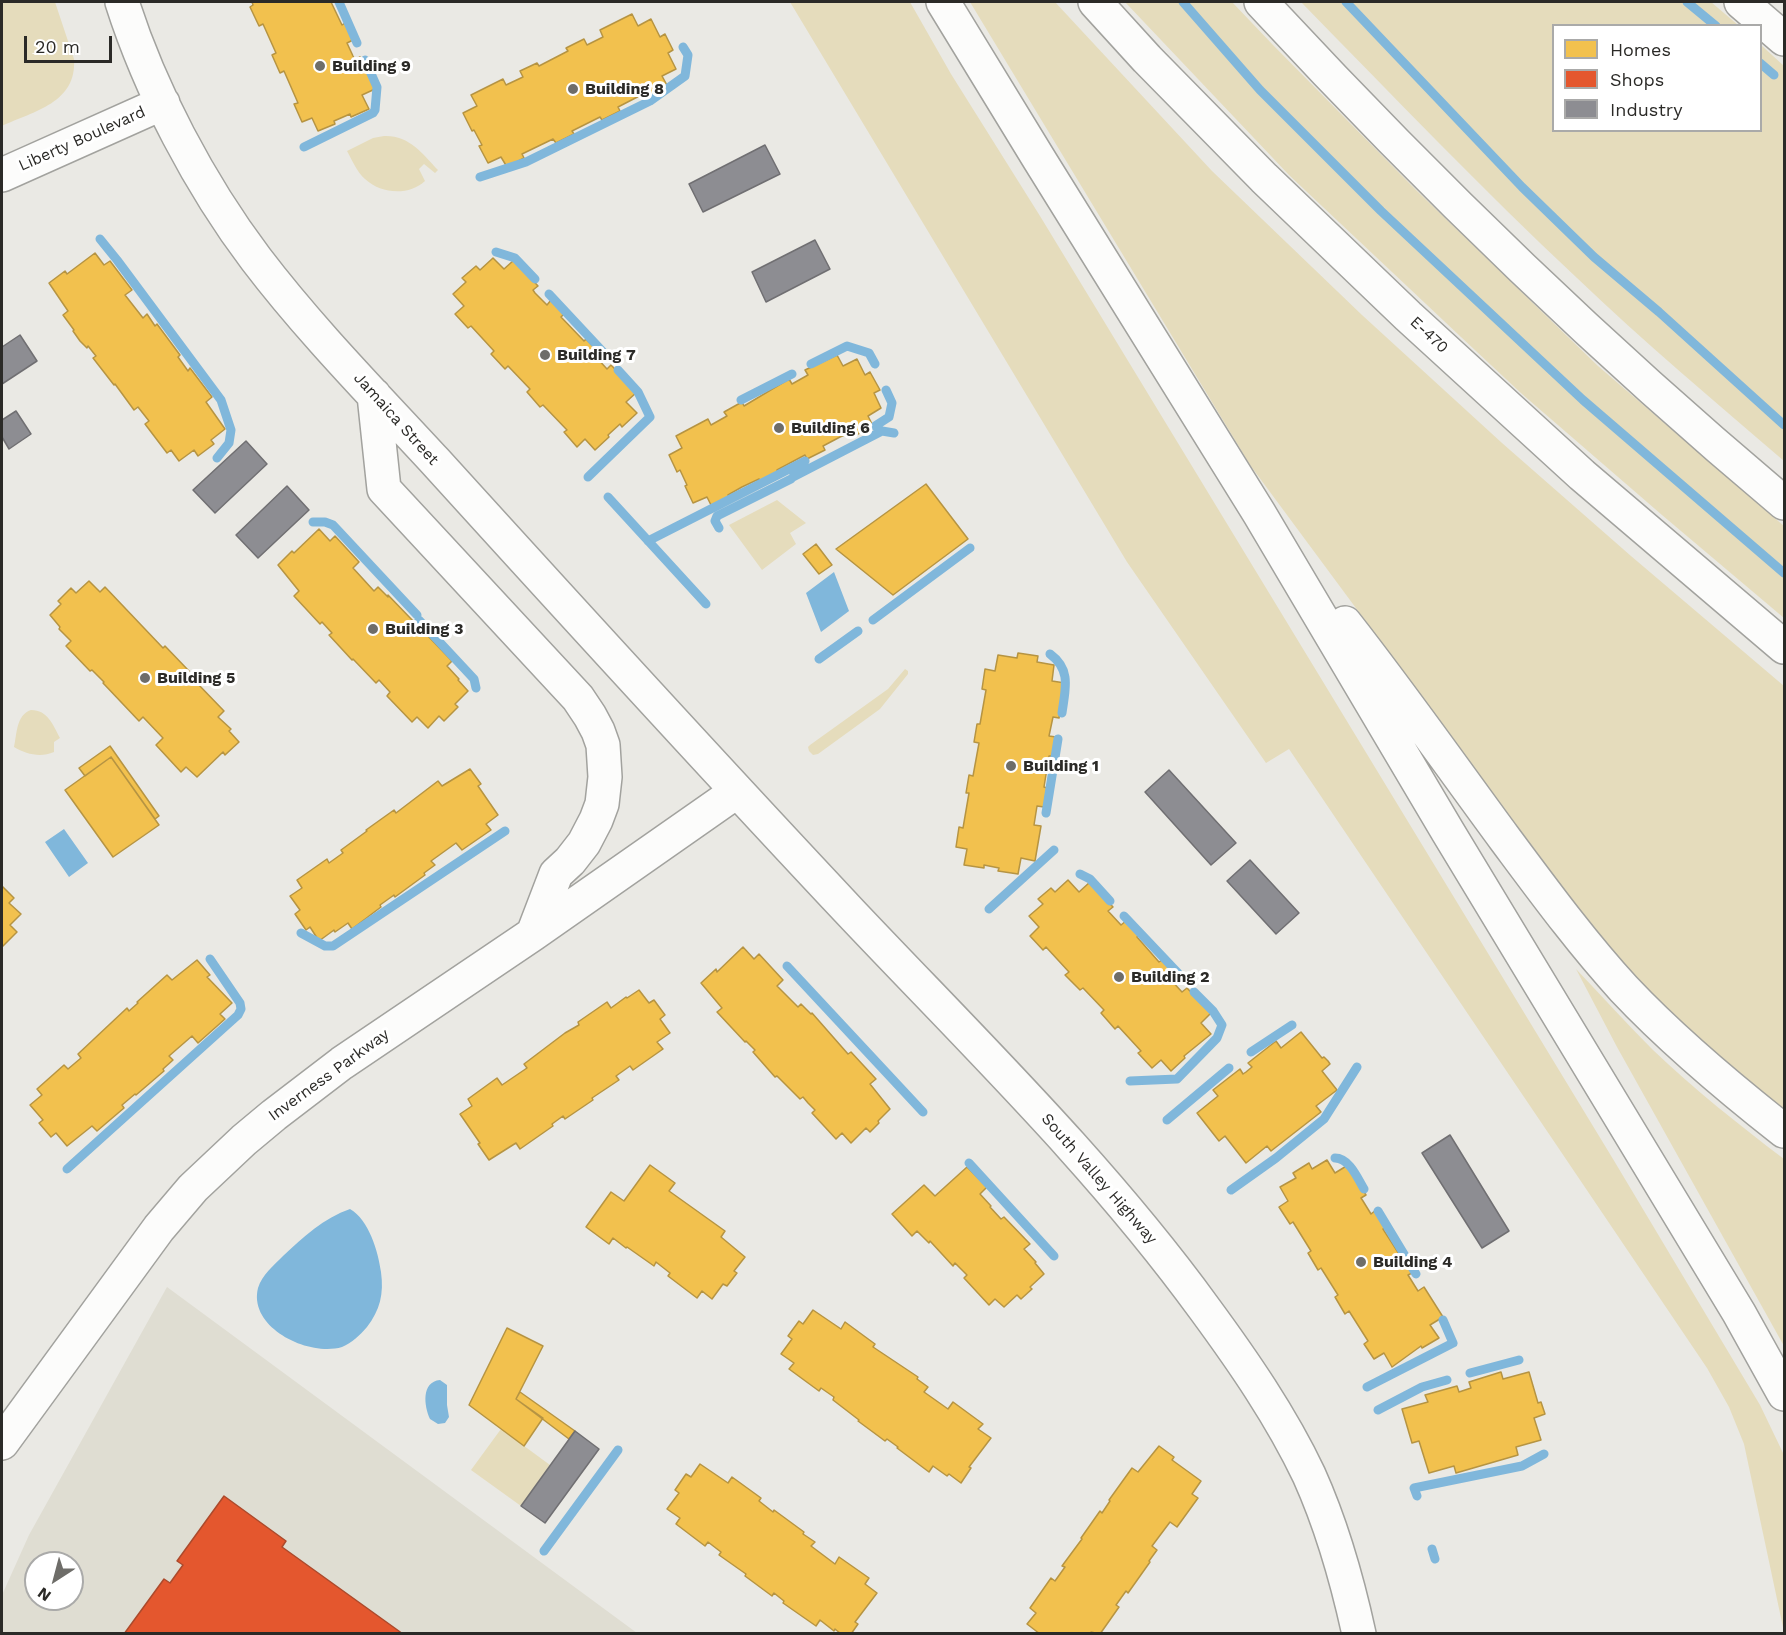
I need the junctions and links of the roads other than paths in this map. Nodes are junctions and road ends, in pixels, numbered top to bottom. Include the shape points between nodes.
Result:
1 (122, 2) edge
2 (943, 2) edge
3 (1095, 2) edge
4 (1261, 2) edge
5 (1741, 2) edge
6 (1785, 39) edge
7 (163, 104) junction
8 (2, 175) edge
9 (374, 395) junction
10 (1785, 503) edge
11 (1259, 513) junction
12 (1785, 647) edge
13 (736, 792) junction
14 (533, 934) junction
15 (1785, 1131) edge
16 (1785, 1394) edge
17 (2, 1443) edge
18 (1359, 1634) edge

1 - 7 main road, Jamaica Street
2 - 11 main road
3 - 12 main road, E-470 via 1264,178 1399,308 1582,476
4 - 10 main road via 1535,281
5 - 6 main road
7 - 8 main road, Liberty Boulevard
7 - 9 main road, Jamaica Street via 194,163 254,257
9 - 13 main road, Jamaica Street
9 - 14 main road via 384,489 578,698 601,739 605,777 599,812 584,843 556,874
11 - 15 main road via 1596,956 1680,1044
11 - 16 main road
13 - 14 main road, Inverness Parkway
13 - 18 main road, South Valley Highway via 1011,1079 1172,1263 1241,1359 1302,1462 1333,1538
14 - 17 main road, Inverness Parkway via 342,1063 216,1165 159,1228

